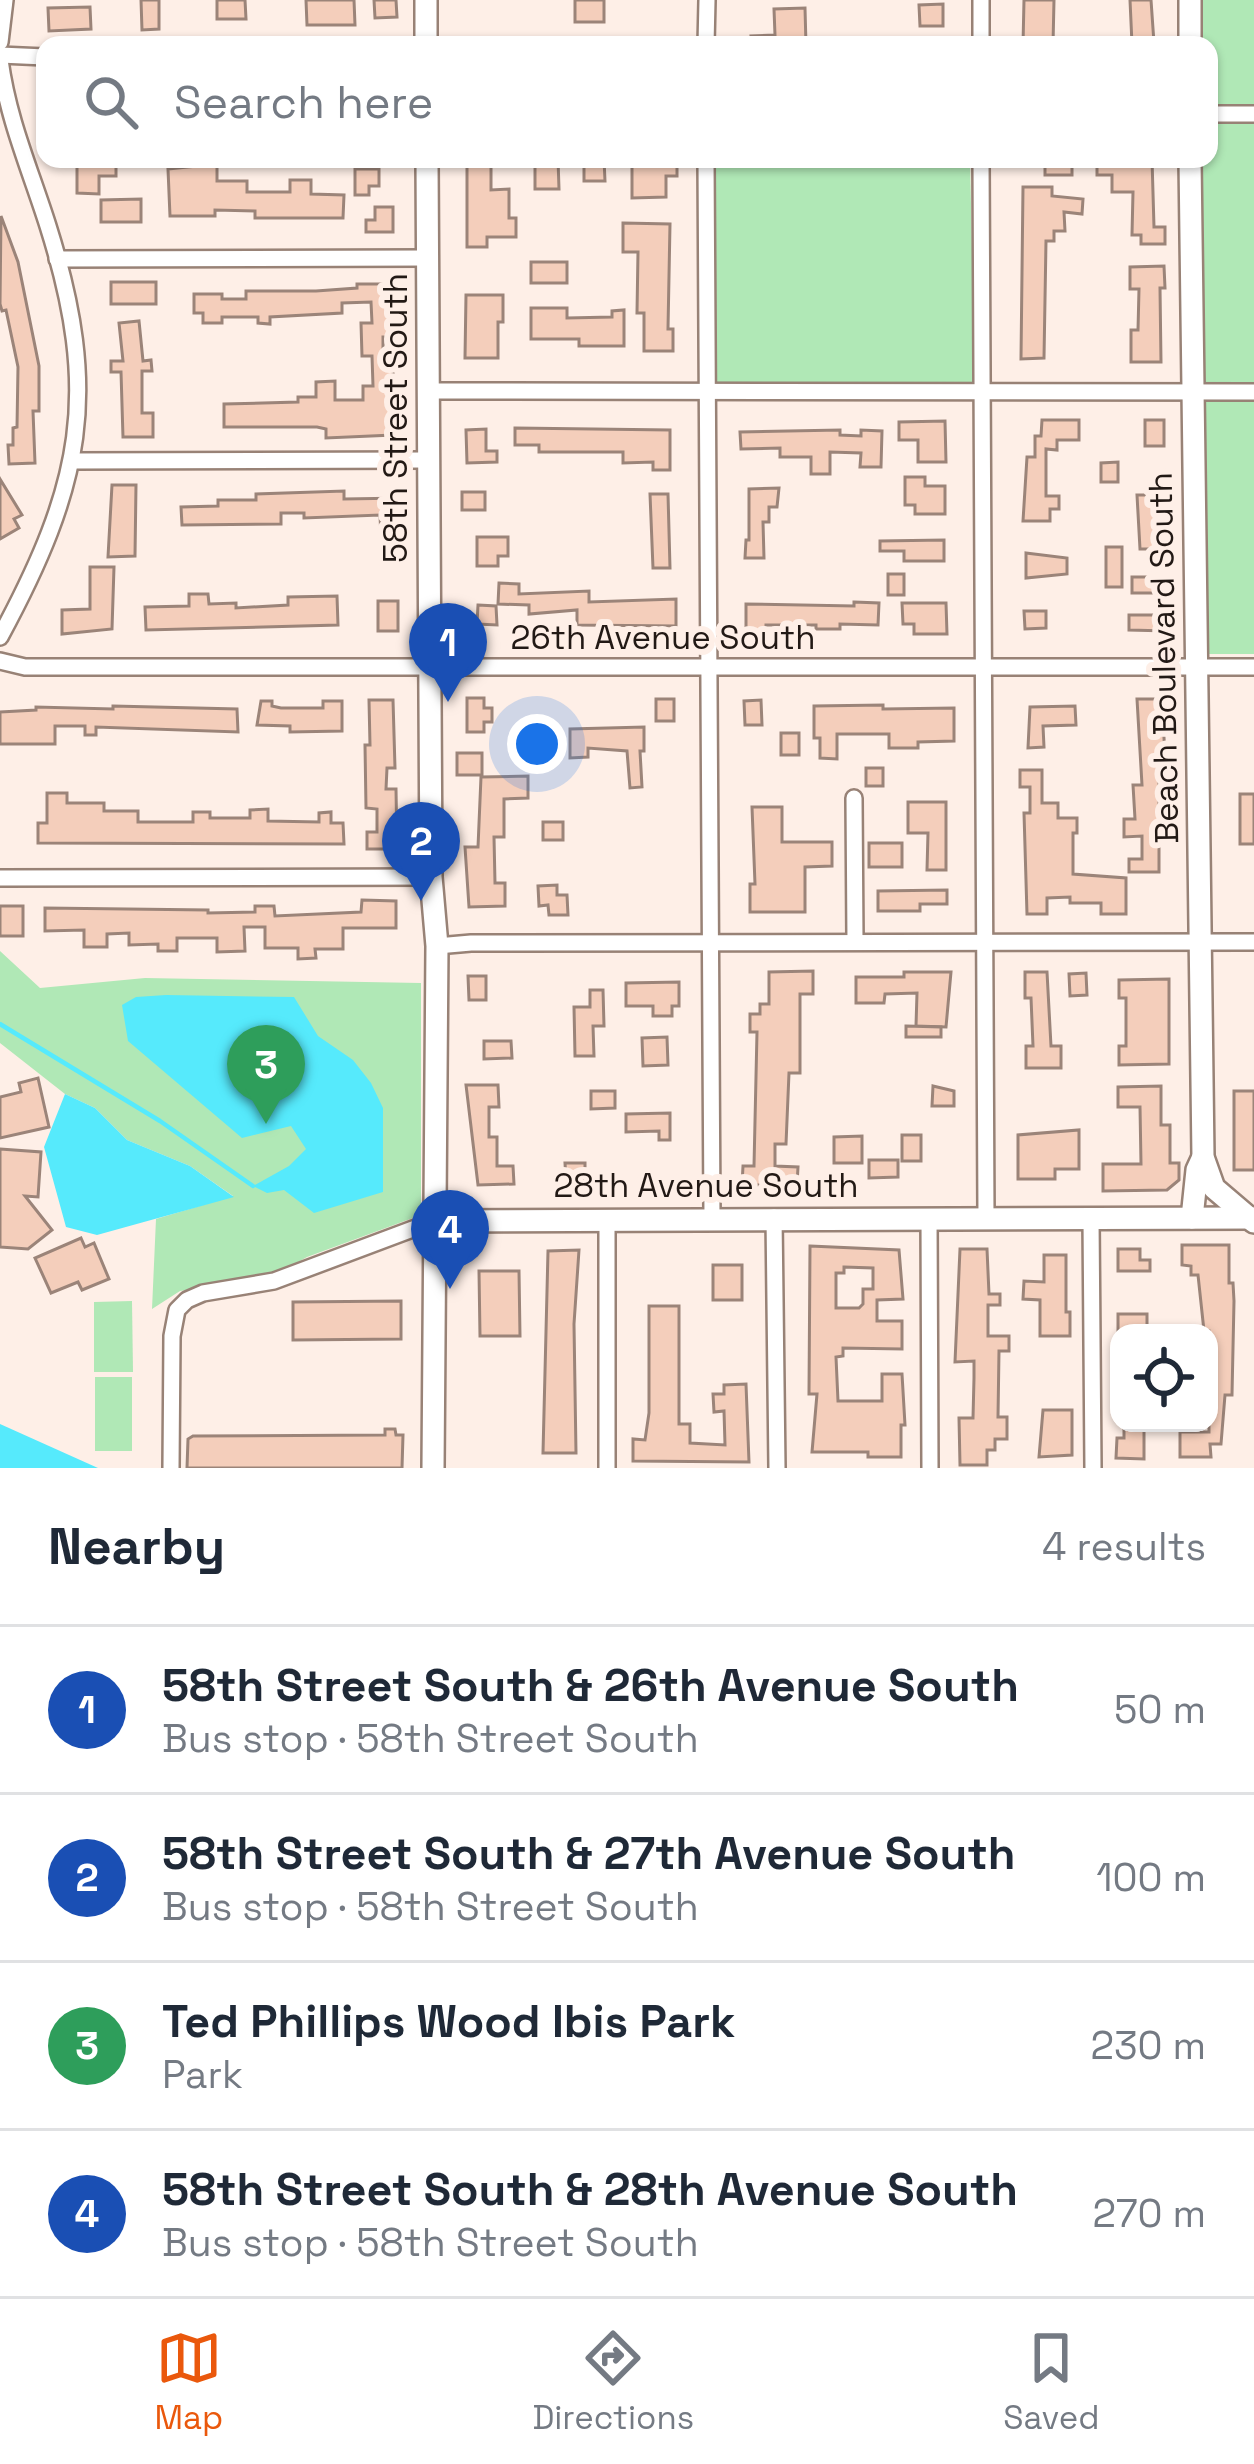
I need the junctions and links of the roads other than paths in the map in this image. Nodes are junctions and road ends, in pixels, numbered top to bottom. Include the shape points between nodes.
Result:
1 (5, 0) edge
2 (426, 0) edge
3 (707, 0) edge
4 (981, 0) edge
5 (1190, 0) edge
6 (426, 36) edge
7 (706, 36) edge
8 (981, 36) edge
9 (1190, 36) edge
10 (0, 43) edge
11 (0, 57) edge
12 (36, 57) edge
13 (1218, 114) edge
14 (1254, 114) edge
15 (427, 168) edge
16 (706, 168) edge
17 (981, 168) edge
18 (1190, 168) edge
19 (427, 258) junction
20 (57, 259) junction
21 (706, 391) junction
22 (428, 392) junction
23 (1193, 392) junction
24 (1254, 392) edge
25 (982, 394) junction
26 (428, 460) junction
27 (73, 461) junction
28 (0, 637) edge
29 (0, 661) edge
30 (430, 666) junction
31 (709, 667) junction
32 (984, 667) junction
33 (1198, 667) junction
34 (1254, 667) edge
35 (854, 798) dead end
36 (431, 877) junction
37 (0, 878) edge
38 (855, 942) junction
39 (1254, 942) edge
40 (710, 943) junction
41 (985, 943) junction
42 (1198, 943) junction
43 (437, 946) junction
44 (1203, 1156) junction
45 (712, 1217) junction
46 (774, 1217) junction
47 (929, 1217) junction
48 (986, 1217) junction
49 (1091, 1218) junction
50 (1192, 1218) junction
51 (607, 1219) junction
52 (1253, 1219) edge
53 (434, 1221) junction
54 (171, 1468) edge
55 (433, 1468) edge
56 (607, 1468) edge
57 (776, 1468) edge
58 (931, 1468) edge
59 (1094, 1468) edge

1 - 10 street
2 - 6 street
3 - 7 street
4 - 8 street
5 - 9 street
11 - 12 street
11 - 20 street via 12,129
13 - 14 street
15 - 19 street, 58th Street South
16 - 21 street
17 - 25 street
18 - 23 street, Beach Boulevard South
19 - 20 street
19 - 22 street, 58th Street South
20 - 27 street via 80,376
21 - 22 street
21 - 25 street
21 - 31 street
22 - 26 street, 58th Street South
23 - 24 street
23 - 25 street
23 - 33 street, Beach Boulevard South
25 - 32 street
26 - 27 street
26 - 30 street, 58th Street South
27 - 28 street via 53,530
29 - 30 street, 26th Avenue South
30 - 31 street, 26th Avenue South
30 - 36 street, 58th Street South
31 - 32 street, 26th Avenue South
31 - 40 street
32 - 33 street, 26th Avenue South
32 - 41 street
33 - 34 street, 26th Avenue South
33 - 42 street, Beach Boulevard South
35 - 38 street
36 - 37 street
36 - 43 street, 58th Street South
38 - 40 street
38 - 41 street
39 - 42 street
40 - 43 street
40 - 45 street
41 - 42 street
41 - 48 street
42 - 44 street, Beach Boulevard South
43 - 53 street, 58th Street South
44 - 50 street, Beach Boulevard South
44 - 52 street via 1214,1188
45 - 46 street, 28th Avenue South
45 - 51 street, 28th Avenue South
46 - 47 street, 28th Avenue South
46 - 57 street
47 - 48 street, 28th Avenue South
47 - 58 street
48 - 49 street, 28th Avenue South
49 - 50 street, 28th Avenue South
49 - 59 street
50 - 52 street, 28th Avenue South
51 - 53 street, 28th Avenue South
51 - 56 street
53 - 54 street, 28th Avenue South via 274,1281 202,1293 177,1310
53 - 55 street, 58th Street South

